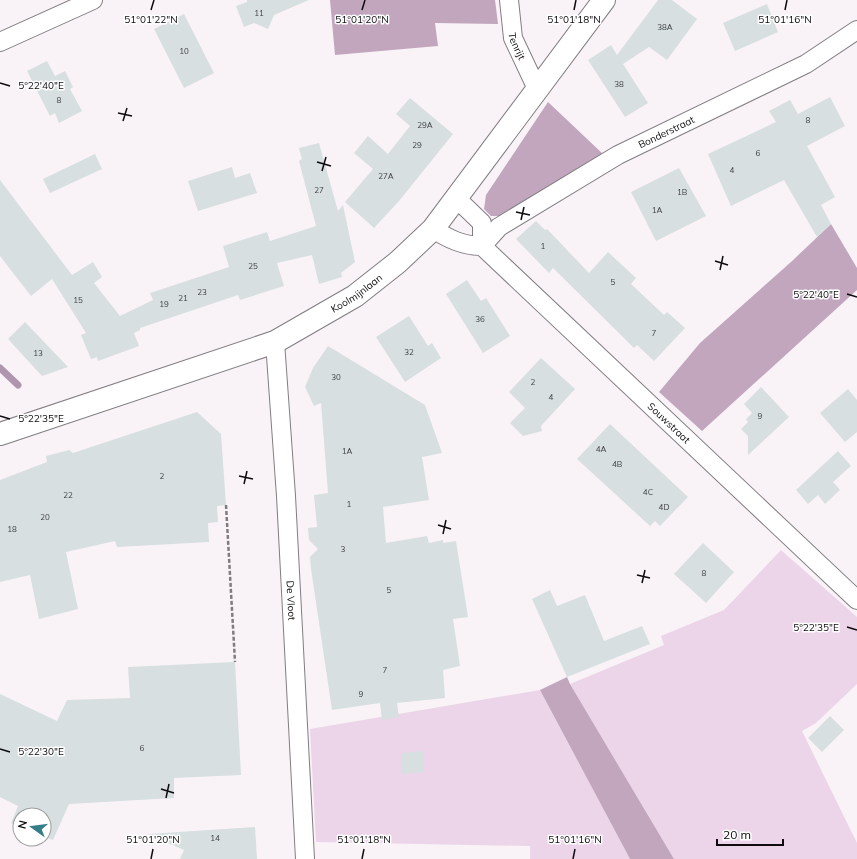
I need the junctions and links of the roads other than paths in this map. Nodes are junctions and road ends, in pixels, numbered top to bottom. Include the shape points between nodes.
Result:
1 (93, 0) edge
2 (509, 0) edge
3 (604, 0) edge
4 (857, 30) edge
5 (0, 42) edge
6 (537, 89) junction
7 (456, 198) junction
8 (433, 229) junction
9 (482, 246) junction
10 (275, 342) junction
11 (0, 434) edge
12 (857, 600) edge
13 (305, 859) edge

1 - 5 street
2 - 6 street, Tenrijt via 513,38
3 - 6 street, Koolmijnlaan
4 - 9 street, Bonderstraat via 806,64 618,155 499,227
6 - 7 street, Koolmijnlaan
7 - 8 street, Koolmijnlaan
7 - 9 street via 482,223
8 - 9 street via 467,246
8 - 10 street, Koolmijnlaan via 398,262 355,296
9 - 12 street, Souwstraat
10 - 11 street, Koolmijnlaan
10 - 13 street, De Vloot via 286,496

